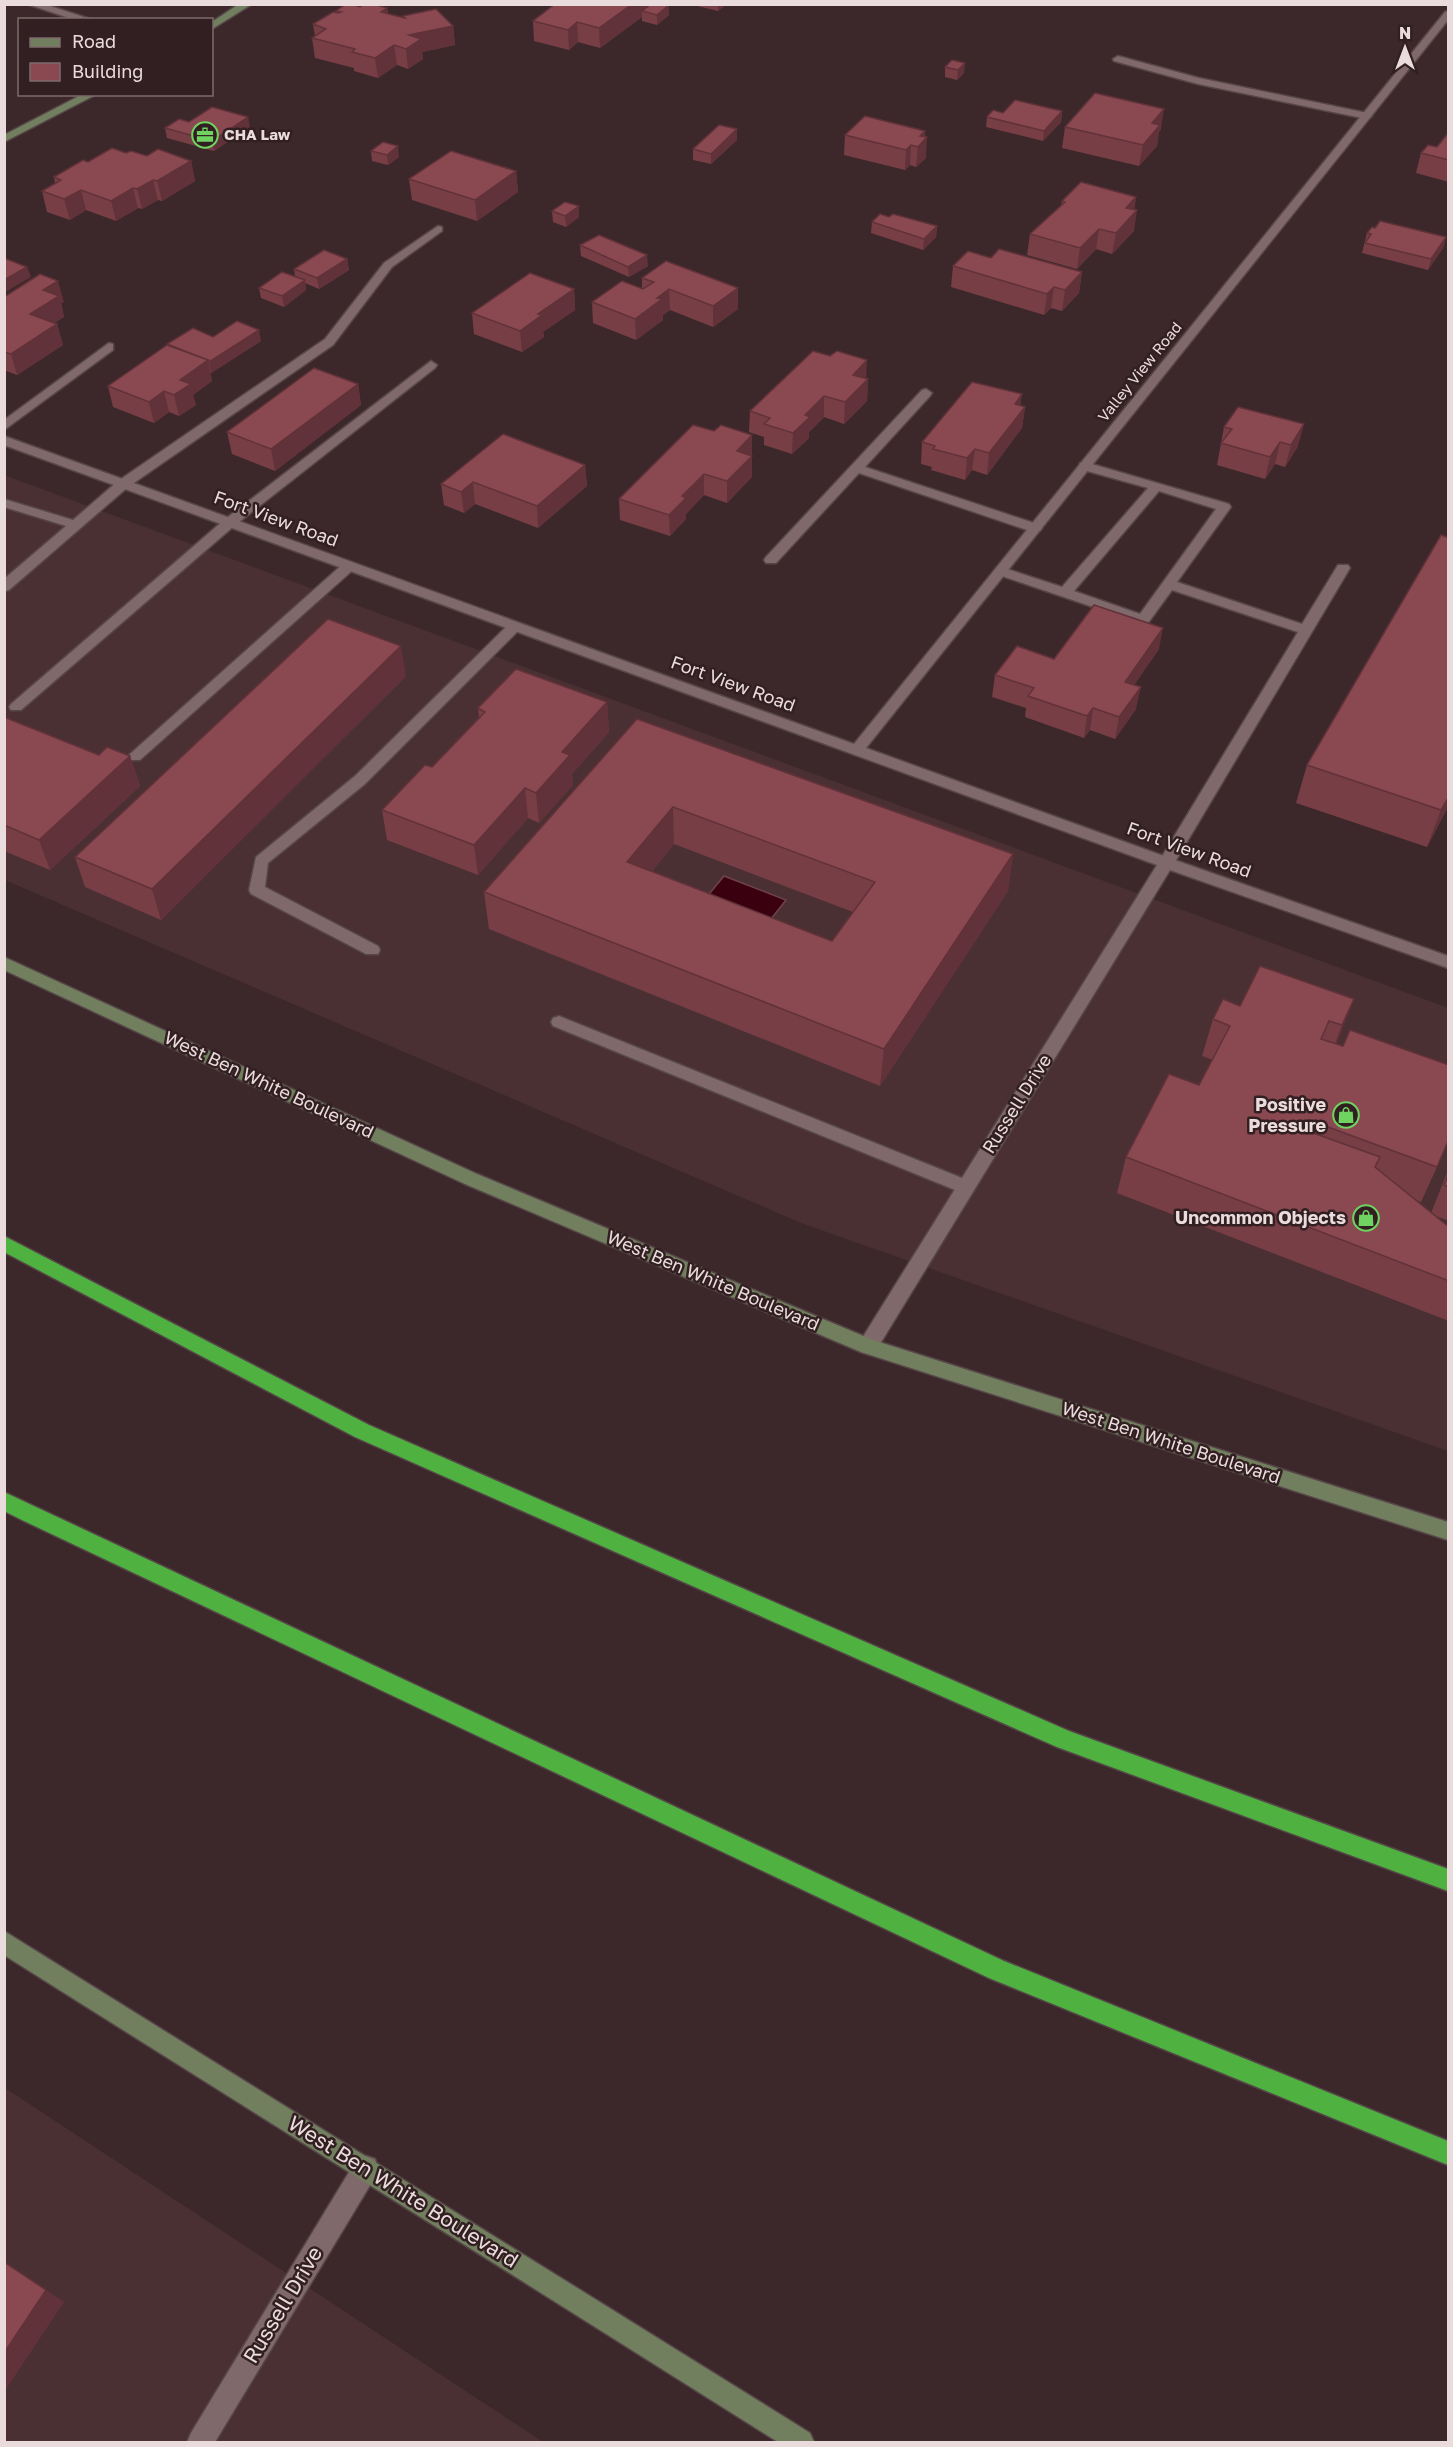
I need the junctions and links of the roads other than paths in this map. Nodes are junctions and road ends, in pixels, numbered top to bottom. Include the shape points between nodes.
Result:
1 (32, 4) edge
2 (247, 4) edge
3 (1449, 14) edge
4 (81, 18) edge
5 (213, 25) edge
6 (1118, 59) dead end
7 (88, 96) edge
8 (1367, 116) junction
9 (4, 139) edge
10 (438, 229) dead end
11 (108, 347) dead end
12 (430, 365) dead end
13 (926, 393) dead end
14 (4, 426) edge
15 (4, 440) edge
16 (1085, 466) junction
17 (856, 468) junction
18 (123, 484) junction
19 (1156, 486) junction
20 (4, 503) edge
21 (229, 523) junction
22 (76, 525) junction
23 (1035, 528) junction
24 (771, 560) dead end
25 (349, 566) junction
26 (1342, 568) dead end
27 (1001, 571) junction
28 (1169, 584) junction
29 (4, 587) edge
30 (1065, 593) junction
31 (515, 626) junction
32 (1305, 630) junction
33 (16, 707) dead end
34 (857, 750) junction
35 (135, 757) dead end
36 (1166, 863) junction
37 (372, 950) dead end
38 (1449, 962) edge
39 (4, 963) edge
40 (559, 1022) dead end
41 (966, 1187) junction
42 (4, 1243) edge
43 (868, 1346) junction
44 (4, 1503) edge
45 (1449, 1532) edge
46 (1449, 1880) edge
47 (4, 1942) edge
48 (1449, 2153) edge
49 (366, 2168) junction
50 (200, 2442) edge
51 (801, 2442) edge

1 - 4 street
2 - 5 main road
3 - 8 street, Valley View Road
6 - 8 street via 1198,81
7 - 9 main road
8 - 16 street, Valley View Road
10 - 18 street via 388,265 329,342
11 - 14 street
12 - 21 street
13 - 17 street
15 - 18 street, Fort View Road
16 - 19 street
16 - 23 street, Valley View Road
17 - 23 street
17 - 24 street
18 - 21 street, Fort View Road
18 - 22 street
19 - 28 street via 1224,507
19 - 30 street
20 - 22 street
21 - 25 street, Fort View Road
21 - 33 street
22 - 29 street
23 - 27 street, Valley View Road
25 - 31 street, Fort View Road
25 - 35 street
26 - 32 street, Russell Drive
27 - 30 street
27 - 34 street, Valley View Road
28 - 30 street via 1143,620
28 - 32 street
31 - 34 street, Fort View Road
31 - 37 street via 360,780 261,861 257,890
32 - 36 street, Russell Drive
34 - 36 street, Fort View Road
36 - 38 street, Fort View Road
36 - 41 street, Russell Drive
39 - 43 main road, West Ben White Boulevard via 471,1179
40 - 41 street
41 - 43 street, Russell Drive
42 - 46 highway via 395,1446 1065,1740
43 - 45 main road, West Ben White Boulevard
44 - 48 highway via 997,1970
47 - 49 main road, West Ben White Boulevard
49 - 50 street, Russell Drive
49 - 51 main road, West Ben White Boulevard

